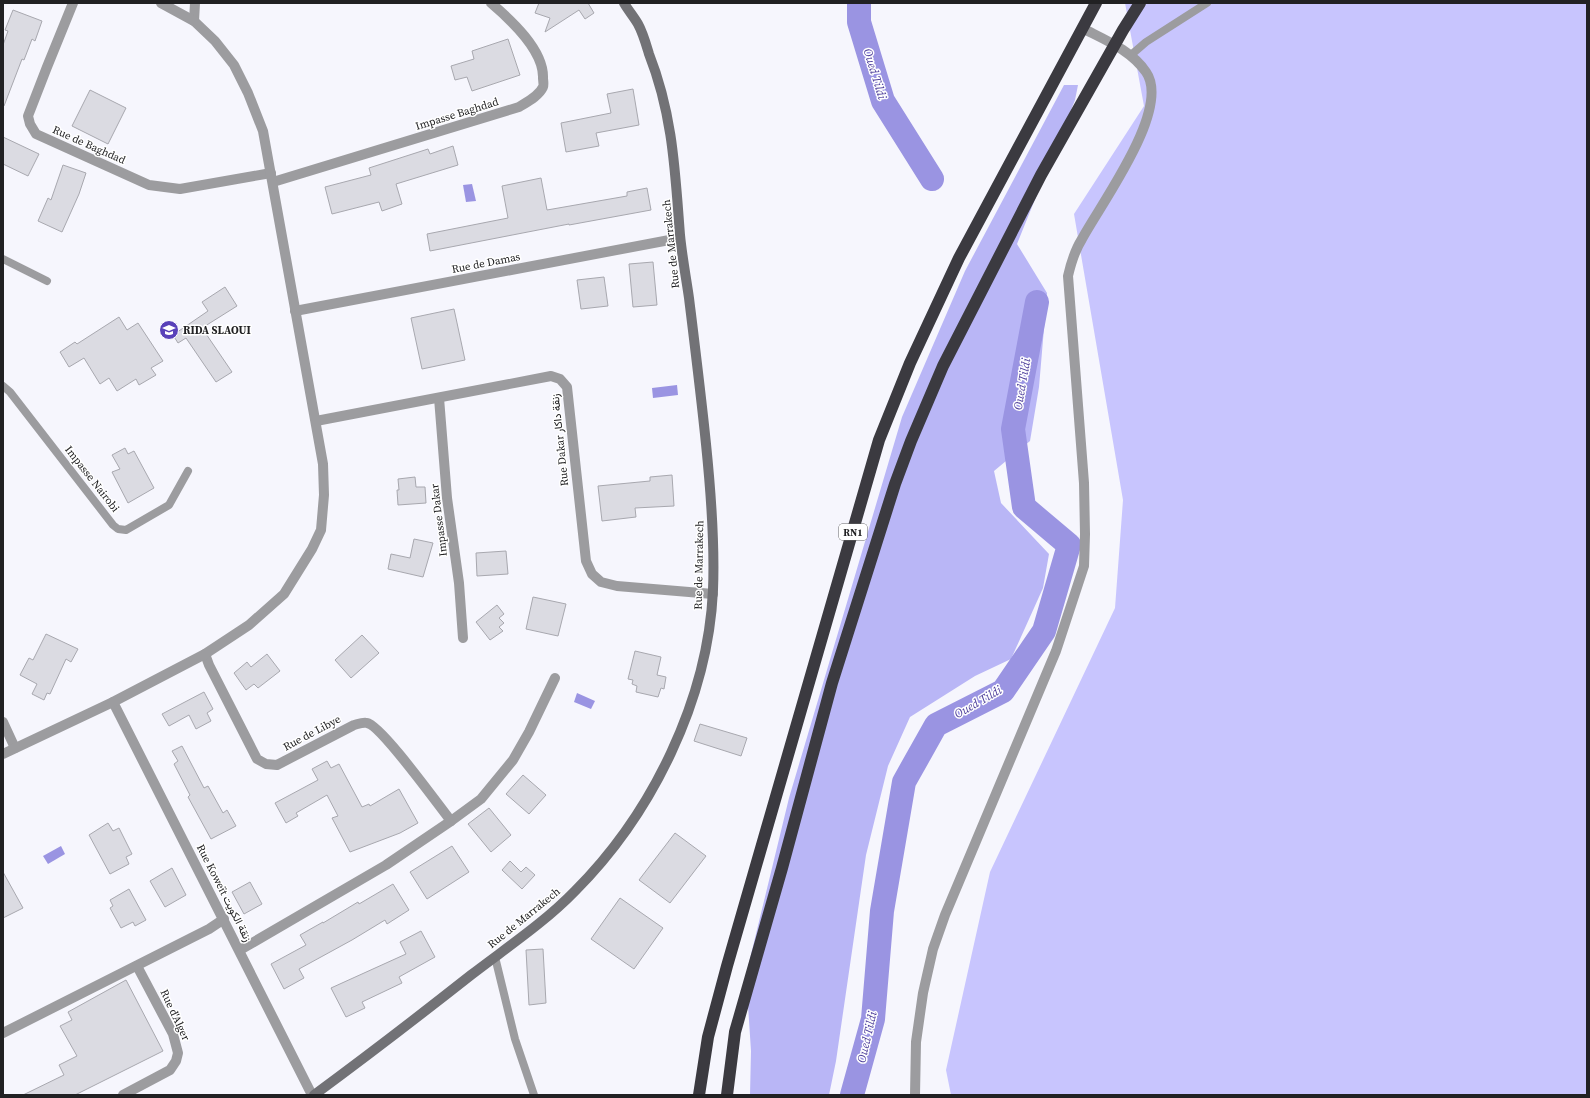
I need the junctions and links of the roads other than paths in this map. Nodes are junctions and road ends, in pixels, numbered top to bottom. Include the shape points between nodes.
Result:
1 (73, 3) edge
2 (161, 3) edge
3 (195, 3) edge
4 (492, 3) edge
5 (624, 3) edge
6 (1096, 3) edge
7 (1140, 3) edge
8 (1206, 3) edge
9 (194, 21) junction
10 (1082, 28) junction
11 (1115, 46) junction
12 (1131, 55) junction
13 (272, 177) junction
14 (680, 238) junction
15 (3, 259) edge
16 (47, 281) dead end
17 (295, 311) junction
18 (3, 386) edge
19 (439, 398) junction
20 (316, 421) junction
21 (188, 471) dead end
22 (713, 594) junction
23 (463, 638) dead end
24 (205, 654) junction
25 (555, 678) dead end
26 (113, 702) junction
27 (3, 722) edge
28 (14, 748) junction
29 (3, 754) edge
30 (451, 821) junction
31 (224, 919) junction
32 (240, 950) junction
33 (495, 957) junction
34 (137, 966) junction
35 (3, 1033) edge
36 (123, 1095) edge
37 (313, 1095) edge
38 (534, 1095) edge
39 (699, 1095) edge
40 (727, 1095) edge
41 (915, 1095) edge

1 - 13 street, Rue de Baghdad via 28,116 36,134 149,185 180,189
2 - 9 street
3 - 9 street
4 - 13 street, Impasse Baghdad via 510,20 538,57 543,70 543,87 535,97 519,107
5 - 14 street, Rue de Marrakech via 638,24 658,77 666,107 678,189
6 - 10 highway, RN1
7 - 11 highway, RN1
8 - 12 lane via 1146,42
9 - 13 street via 215,40 234,65 248,93 263,131
10 - 11 street
10 - 39 highway, RN1 via 959,258 910,363 879,440 727,966 708,1037
11 - 12 street
11 - 40 highway, RN1 via 1041,175 943,366 894,484 832,683 735,1032
12 - 41 street via 1147,73 1152,92 1148,118 1112,190 1081,240 1072,259 1068,276 1084,482 1084,566 1056,651 933,949 916,1042
13 - 17 street
14 - 17 street, Rue de Damas
14 - 22 street, Rue de Marrakech via 695,347 712,507
15 - 16 lane
17 - 20 street
18 - 21 lane, Impasse Nairobi via 118,529 126,530 169,505
19 - 20 street, Rue Dakar زنقة داكار
19 - 22 street, Rue Dakar زنقة داكار via 551,376 560,379 567,388 586,561 592,574 601,582 617,586
19 - 23 street, Impasse Dakar
20 - 24 street via 323,464 324,495 321,530 312,549 284,594 249,625
22 - 33 street, Rue de Marrakech via 706,643 685,721 662,773 640,810 610,852 575,892 548,917
24 - 26 street
24 - 30 street, Rue de Libye via 257,759 261,762 277,765 354,725 367,723 377,729
25 - 30 street via 513,760 481,798
26 - 28 street
26 - 31 street, Rue Koweït زنقة الكويت
27 - 28 street
28 - 29 street
30 - 32 street via 386,865
31 - 32 street, Rue Koweït زنقة الكويت
31 - 34 street via 210,929
32 - 37 street, Rue Koweït زنقة الكويت
33 - 37 street, Rue de Marrakech
33 - 38 lane via 515,1039
34 - 35 street
34 - 36 street, Rue d'Alger via 173,1034 178,1052 170,1070

